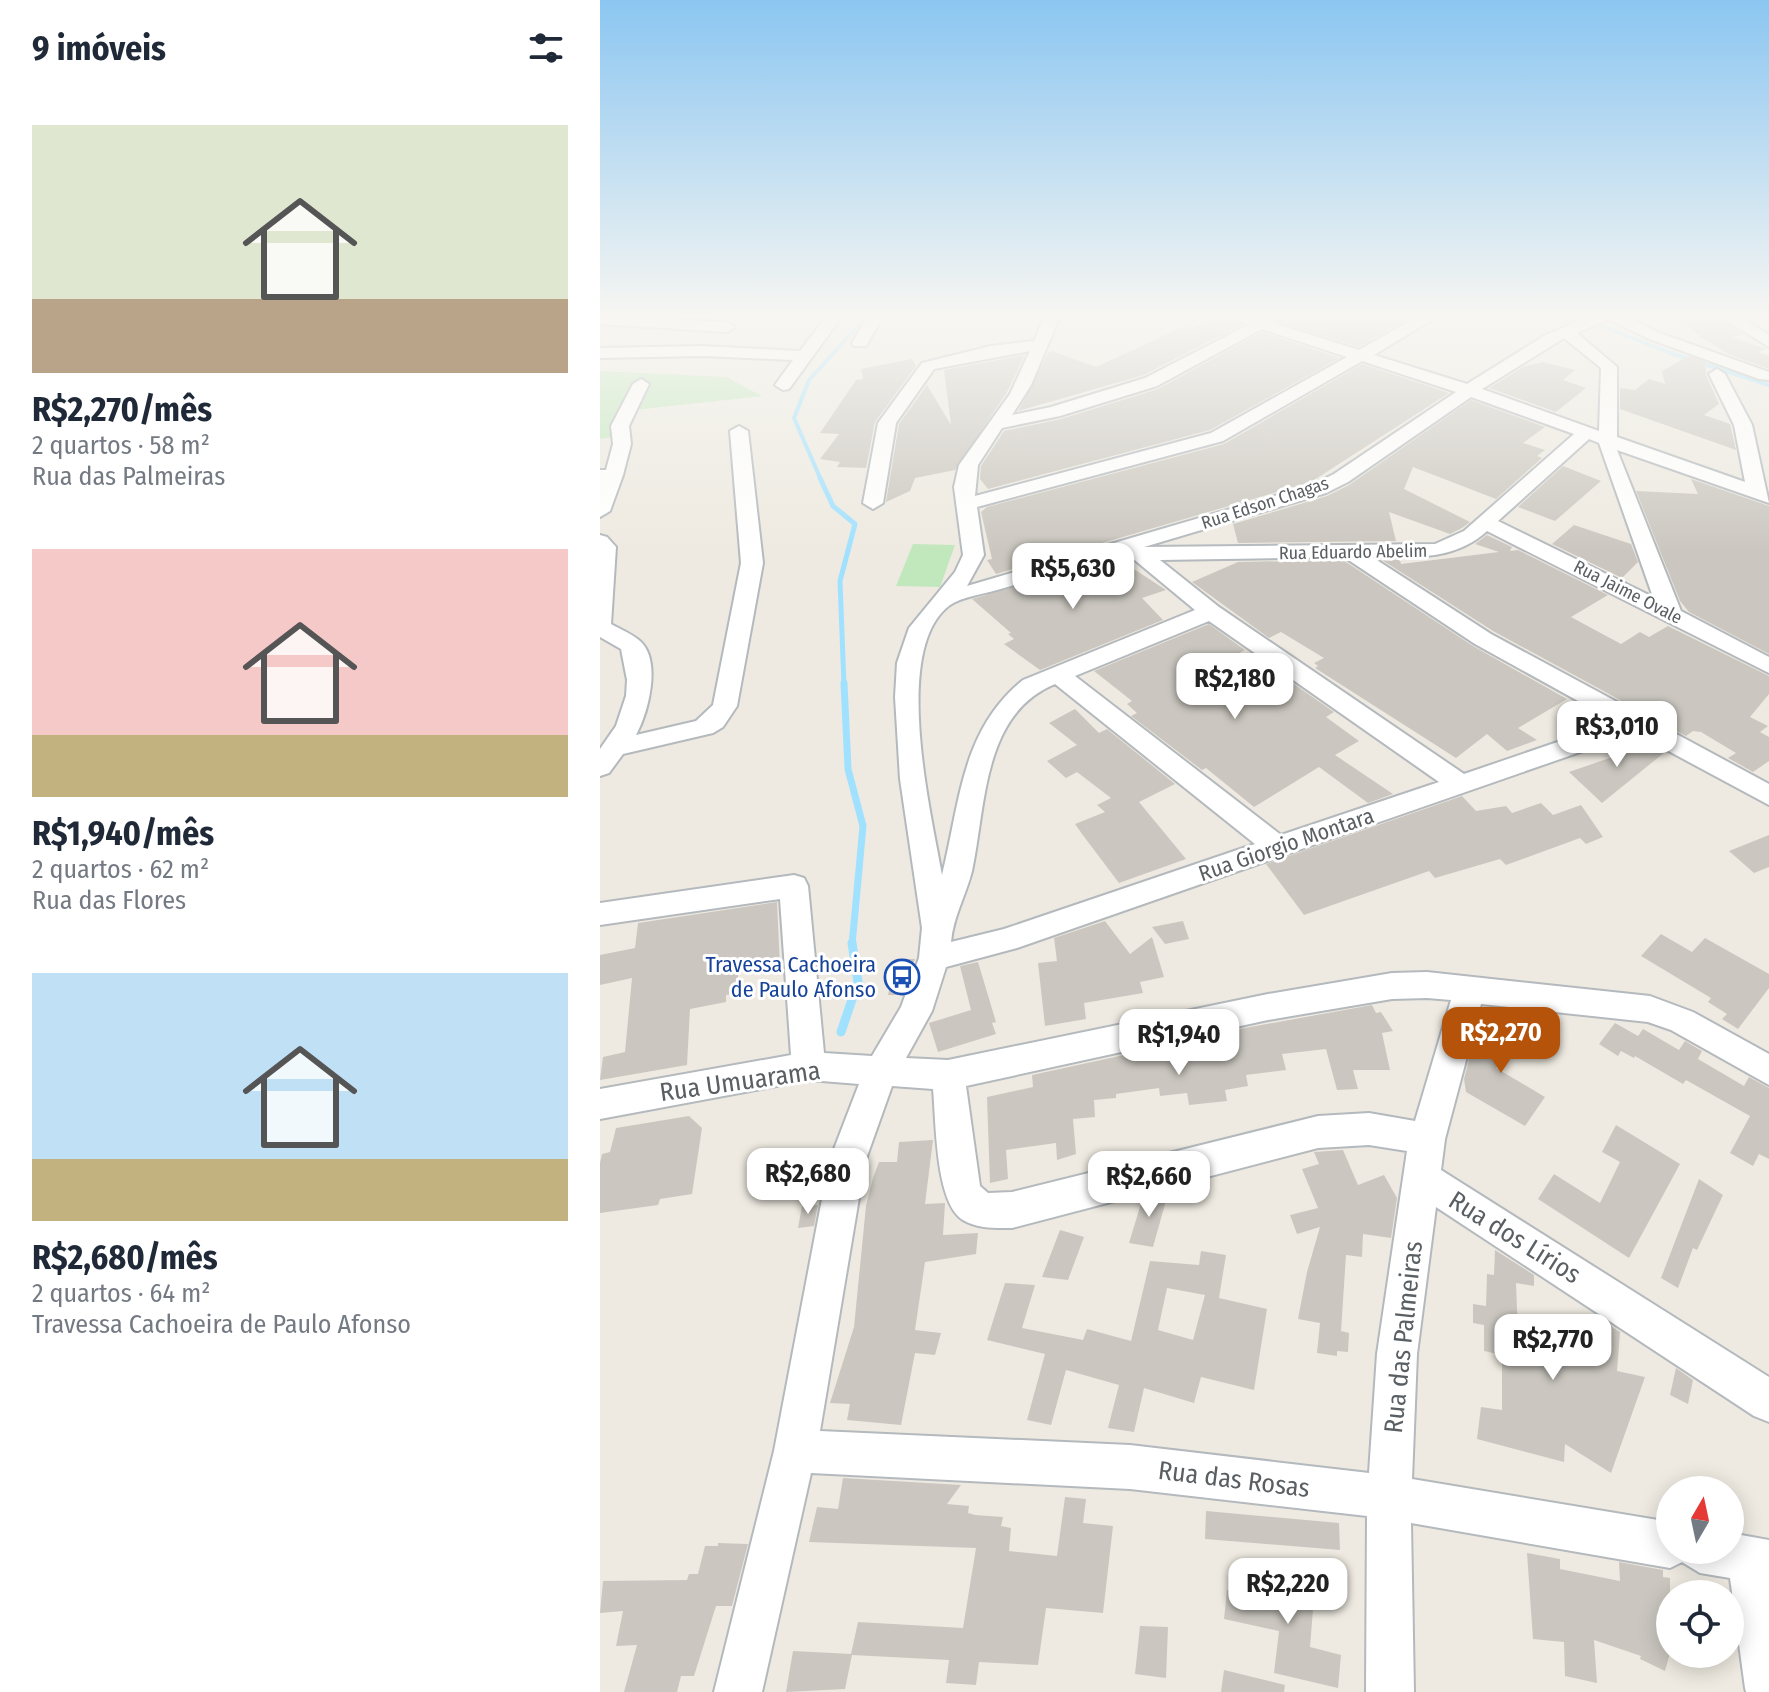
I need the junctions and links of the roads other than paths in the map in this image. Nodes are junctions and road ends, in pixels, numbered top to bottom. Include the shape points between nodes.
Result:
1 (636, 395) edge
2 (907, 395) edge
3 (1017, 395) edge
4 (1113, 395) edge
5 (1294, 395) edge
6 (1465, 395) edge
7 (1482, 395) edge
8 (1608, 395) edge
9 (1728, 395) edge
10 (998, 423) junction
11 (1743, 425) junction
12 (739, 431) dead end
13 (1587, 431) junction
14 (1769, 433) edge
15 (1607, 438) junction
16 (607, 475) edge
17 (1763, 494) edge
18 (873, 503) dead end
19 (966, 504) junction
20 (600, 511) edge
21 (1485, 523) junction
22 (600, 541) edge
23 (1134, 549) junction
24 (974, 551) junction
25 (1350, 552) junction
26 (999, 581) junction
27 (939, 600) junction
28 (1211, 612) junction
29 (1671, 614) junction
30 (600, 627) edge
31 (1769, 666) edge
32 (1059, 675) junction
33 (1637, 724) junction
34 (615, 748) junction
35 (600, 767) edge
36 (1462, 785) junction
37 (1768, 794) edge
38 (1277, 847) junction
39 (600, 914) edge
40 (935, 943) junction
41 (1470, 988) junction
42 (809, 1066) junction
43 (881, 1070) junction
44 (1769, 1071) edge
45 (948, 1075) junction
46 (600, 1104) edge
47 (1425, 1159) junction
48 (1769, 1401) edge
49 (795, 1451) junction
50 (1389, 1497) junction
51 (1656, 1543) edge
52 (1760, 1560) edge
53 (1769, 1688) edge
54 (738, 1692) edge
55 (1390, 1692) edge

1 - 16 street via 620,426 622,444
2 - 18 street via 887,423
3 - 10 street
4 - 10 street
5 - 19 street via 1217,437
6 - 23 street, Rua Edson Chagas via 1319,489
7 - 13 street
8 - 15 street
9 - 11 street
10 - 19 street via 969,462
11 - 14 street
11 - 17 street
12 - 34 street via 752,563 725,706 704,727
13 - 15 street
13 - 21 street, Rua Eduardo Abelim
15 - 17 street
15 - 29 street
16 - 20 street
19 - 24 street
21 - 25 street, Rua Eduardo Abelim via 1439,550
21 - 29 street, Rua Jaime Ovale
22 - 30 street via 606,547
23 - 25 street, Rua Eduardo Abelim
23 - 26 street, Rua Edson Chagas
23 - 28 street
24 - 26 street
24 - 27 street via 970,565
25 - 33 street via 1483,639
26 - 27 street, Rua Edson Chagas
27 - 40 street via 915,638 908,664 909,736
28 - 32 street
28 - 36 street
29 - 31 street, Rua Jaime Ovale
30 - 34 street via 627,640 634,652 638,708
32 - 38 street
32 - 40 street via 1014,696 988,738
33 - 36 street, Rua Giorgio Montara
33 - 37 street
34 - 35 street
36 - 38 street, Rua Giorgio Montara
38 - 40 street, Rua Giorgio Montara via 1006,940
39 - 42 street via 794,886
40 - 43 street via 916,1011
41 - 44 street, Rua Umuarama via 1650,1009 1682,1021
41 - 45 street, Rua Umuarama via 1392,986
41 - 47 street, Rua das Palmeiras
42 - 43 street, Rua Umuarama
42 - 46 street, Rua Umuarama
43 - 45 street, Rua Umuarama
43 - 49 street via 847,1162
45 - 47 street, Rua dos Lírios via 963,1194 975,1207 988,1211 1048,1202 1318,1132 1369,1129
47 - 48 street, Rua dos Lírios
47 - 50 street, Rua das Palmeiras via 1397,1354
49 - 50 street, Rua das Rosas via 1130,1467
49 - 54 street
50 - 51 street, Rua das Rosas
50 - 55 street, Rua das Palmeiras
52 - 53 street

